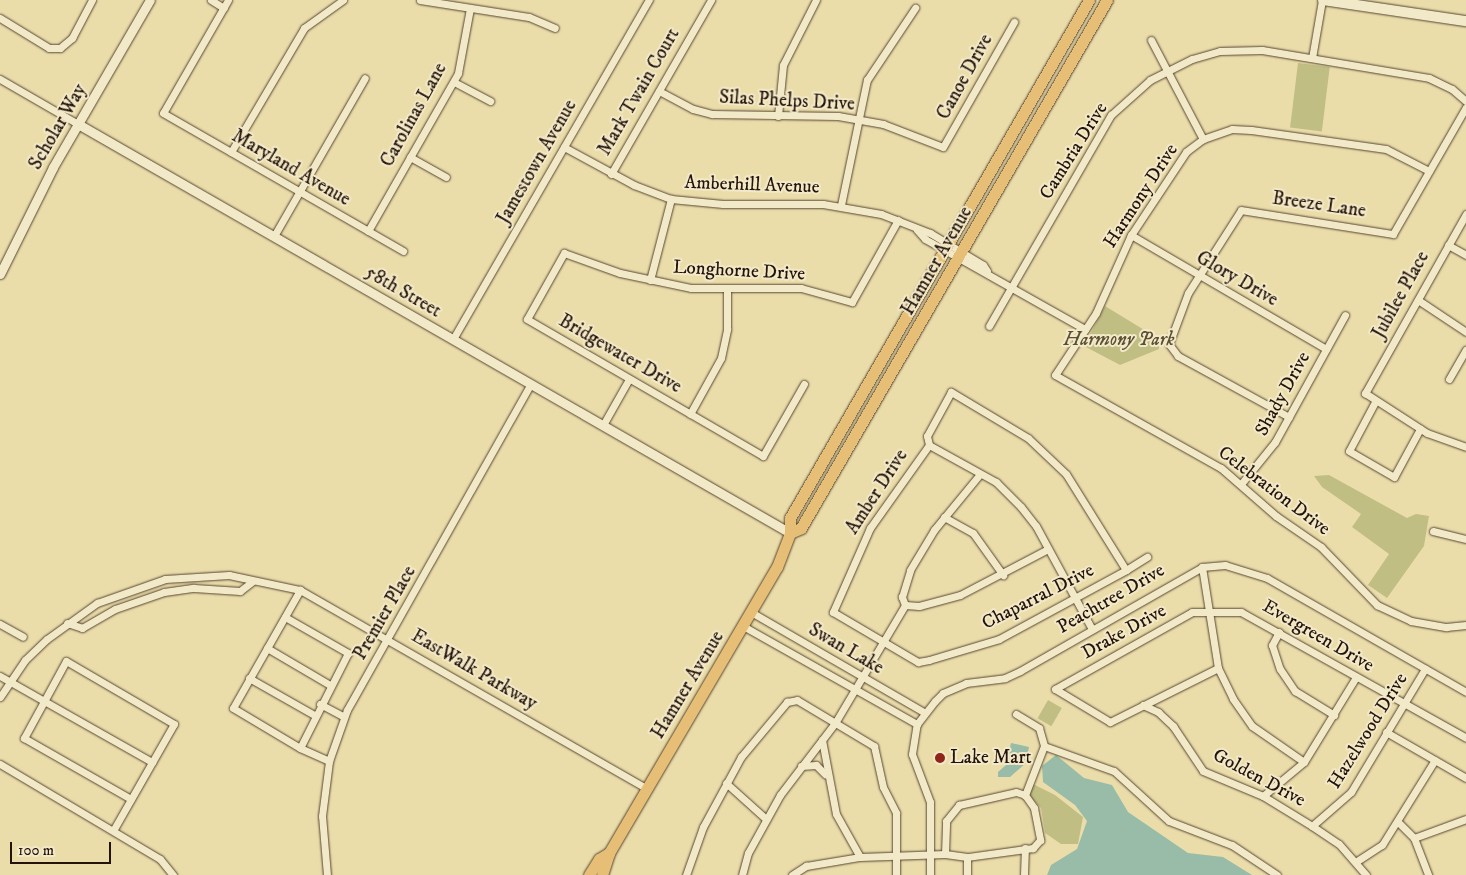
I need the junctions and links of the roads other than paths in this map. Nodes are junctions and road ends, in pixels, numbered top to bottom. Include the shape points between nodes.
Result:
1 (92, 0) edge
2 (150, 0) edge
3 (211, 0) edge
4 (228, 0) edge
5 (343, 0) edge
6 (420, 0) edge
7 (649, 0) edge
8 (711, 0) edge
9 (816, 0) edge
10 (1089, 0) edge
11 (1107, 0) edge
12 (1323, 0) edge
13 (224, 8) junction
14 (470, 8) junction
15 (915, 8) dead end
16 (0, 18) edge
17 (1014, 22) dead end
18 (1466, 22) edge
19 (555, 28) dead end
20 (1151, 40) dead end
21 (1312, 58) junction
22 (1167, 71) junction
23 (365, 78) dead end
24 (0, 79) edge
25 (454, 82) junction
26 (659, 91) junction
27 (1466, 101) edge
28 (490, 102) dead end
29 (1466, 107) edge
30 (778, 116) junction
31 (859, 120) junction
32 (78, 124) junction
33 (1203, 139) junction
34 (564, 147) junction
35 (943, 147) joint
36 (231, 152) junction
37 (410, 157) junction
38 (1429, 171) junction
39 (611, 174) junction
40 (446, 177) dead end
41 (298, 191) junction
42 (671, 199) junction
43 (841, 205) junction
44 (1466, 214) edge
45 (898, 220) junction
46 (368, 231) junction
47 (1131, 235) junction
48 (274, 236) junction
49 (1448, 245) junction
50 (947, 247) junction
51 (403, 251) dead end
52 (564, 252) joint
53 (960, 255) junction
54 (1466, 255) edge
55 (0, 274) edge
56 (1198, 275) junction
57 (650, 280) junction
58 (1012, 286) junction
59 (728, 290) junction
60 (1418, 300) junction
61 (1345, 315) dead end
62 (989, 326) dead end
63 (1085, 329) junction
64 (1466, 332) edge
65 (453, 339) junction
66 (1326, 349) junction
67 (1466, 350) edge
68 (1055, 375) joint
69 (630, 379) junction
70 (1449, 379) dead end
71 (531, 384) junction
72 (804, 384) dead end
73 (1375, 402) junction
74 (690, 414) junction
75 (1289, 417) junction
76 (603, 425) junction
77 (1420, 429) junction
78 (928, 445) junction
79 (1466, 447) edge
80 (980, 474) junction
81 (1241, 484) junction
82 (944, 517) junction
83 (1433, 531) dead end
84 (790, 533) junction
85 (1466, 539) edge
86 (1048, 549) junction
87 (1147, 557) dead end
88 (1202, 567) junction
89 (1126, 570) junction
90 (1003, 575) junction
91 (254, 581) junction
92 (300, 590) junction
93 (1076, 596) junction
94 (905, 605) junction
95 (751, 612) junction
96 (833, 612) joint
97 (1211, 614) junction
98 (285, 617) junction
99 (67, 623) junction
100 (1466, 625) edge
101 (1, 626) edge
102 (743, 626) junction
103 (1092, 629) junction
104 (1279, 632) junction
105 (23, 637) dead end
106 (390, 640) junction
107 (883, 642) junction
108 (266, 648) junction
109 (1218, 668) junction
110 (1425, 669) junction
111 (0, 676) edge
112 (862, 677) junction
113 (1356, 677) junction
114 (249, 678) junction
115 (10, 681) junction
116 (330, 685) junction
117 (856, 689) junction
118 (1466, 692) edge
119 (0, 697) edge
120 (44, 699) junction
121 (1405, 703) junction
122 (320, 704) junction
123 (1143, 705) junction
124 (926, 713) junction
125 (1016, 714) dead end
126 (1334, 715) junction
127 (314, 716) junction
128 (344, 717) junction
129 (836, 723) junction
130 (917, 724) junction
131 (1386, 732) junction
132 (1466, 738) edge
133 (822, 740) junction
134 (1044, 746) junction
135 (300, 748) junction
136 (1435, 760) junction
137 (329, 761) junction
138 (152, 762) junction
139 (1304, 762) junction
140 (0, 764) edge
141 (799, 768) junction
142 (827, 776) junction
143 (1466, 778) edge
144 (726, 783) junction
145 (647, 789) junction
146 (1025, 795) junction
147 (1264, 796) junction
148 (131, 799) junction
149 (766, 819) junction
150 (1466, 819) edge
151 (1398, 822) junction
152 (1312, 826) junction
153 (114, 829) junction
154 (1414, 838) junction
155 (1025, 848) junction
156 (945, 854) junction
157 (896, 855) junction
158 (930, 855) junction
159 (860, 857) junction
160 (967, 857) junction
161 (1356, 861) junction
162 (594, 873) edge
163 (173, 875) edge
164 (328, 875) edge
165 (686, 875) edge
166 (742, 875) edge
167 (792, 875) edge
168 (896, 875) edge
169 (930, 875) edge
170 (968, 875) edge
171 (1024, 875) edge
172 (1277, 875) edge
173 (1366, 875) edge
174 (1428, 875) edge

1 - 16 street via 72,38 60,48 49,48
2 - 32 street, Scholar Way
3 - 13 street
4 - 13 street
5 - 36 street via 318,15 298,37
6 - 14 street
7 - 34 street, Jamestown Avenue
8 - 26 street, Mark Twain Court
9 - 30 street via 783,65
10 - 50 main road, Hamner Avenue
11 - 53 main road, Hamner Avenue
12 - 18 main road
12 - 21 street
13 - 36 street, Maryland Avenue via 163,113
14 - 19 street via 529,17
14 - 25 street, Carolinas Lane via 462,60
15 - 31 street via 868,80
17 - 35 street, Canoe Drive
20 - 22 street
21 - 22 street, Cambria Drive via 1262,50 1220,51
21 - 27 street, Cambria Drive via 1428,78 1452,89
22 - 33 street
22 - 58 street, Cambria Drive via 1150,80 1111,115
23 - 41 street
24 - 32 street, 58th Street
25 - 28 street
25 - 37 street, Carolinas Lane
26 - 30 street, Silas Phelps Drive via 712,114
26 - 39 street, Mark Twain Court
29 - 38 street
30 - 31 street, Silas Phelps Drive
31 - 35 street, Silas Phelps Drive via 910,133
31 - 43 street
32 - 48 street, 58th Street
32 - 55 street, Scholar Way
33 - 38 street, Harmony Drive via 1232,129 1251,130 1386,149
33 - 47 street, Harmony Drive via 1186,152
34 - 39 street, Amberhill Avenue
34 - 65 street, Jamestown Avenue
36 - 41 street, Maryland Avenue
37 - 40 street
37 - 46 street, Carolinas Lane
38 - 56 street, Breeze Lane via 1393,234 1240,210
39 - 42 street, Amberhill Avenue
41 - 46 street, Maryland Avenue
41 - 48 street
42 - 43 street, Amberhill Avenue via 723,204
42 - 57 street
43 - 45 street, Amberhill Avenue
44 - 49 street, Jubilee Place
45 - 50 street, Amberhill Avenue
45 - 59 street, Longhorne Drive via 852,302 801,288
46 - 51 street, Maryland Avenue
47 - 56 street, Glory Drive
47 - 63 street, Harmony Drive
48 - 65 street, 58th Street
49 - 54 street
49 - 60 street, Jubilee Place
50 - 53 street, Amberhill Avenue
50 - 84 main road, Hamner Avenue via 790,518
52 - 57 street, Longhorne Drive
52 - 69 street, Bridgewater Drive via 527,319
53 - 58 street, Amberhill Avenue
53 - 84 main road, Hamner Avenue via 802,528
56 - 66 street, Glory Drive
56 - 75 street via 1169,344 1178,356
57 - 59 street, Longhorne Drive
58 - 62 street, Cambria Drive
58 - 63 street, Amberhill Avenue
59 - 74 street via 727,329 721,358
60 - 64 street
60 - 73 street, Jubilee Place via 1365,393
61 - 66 street, Shady Drive
63 - 68 street, Harmony Drive
65 - 71 street, 58th Street
66 - 75 street, Shady Drive
67 - 70 street
68 - 81 street, Celebration Drive via 1220,468
69 - 74 street, Bridgewater Drive
69 - 76 street
71 - 76 street, 58th Street
71 - 106 street, Premier Place
72 - 74 street, Bridgewater Drive via 763,456
73 - 77 street
73 - 77 street via 1348,450 1394,477
75 - 81 street, Shady Drive via 1276,442
76 - 84 street, 58th Street
77 - 79 street
78 - 80 street
78 - 89 street, Amber Drive via 926,436 951,392 1028,438 1066,474
78 - 96 street, Amber Drive via 870,528
80 - 82 street
80 - 86 street via 996,482 1020,507
81 - 100 street, Celebration Drive via 1276,516 1321,547 1377,605 1411,621 1446,627
82 - 90 street via 972,533
82 - 94 street via 910,570 902,597
83 - 85 street
84 - 95 main road, Hamner Avenue via 777,567
86 - 90 street
86 - 93 street
87 - 89 street, Chaparral Drive
88 - 97 street
88 - 103 street, Peachtree Drive
88 - 110 street, Peachtree Drive via 1225,565 1267,578
89 - 93 street, Chaparral Drive
90 - 94 street via 960,595 920,606
91 - 92 street, EastWalk Parkway
91 - 99 street, EastWalk Parkway via 200,574 164,579 124,590
91 - 99 street via 240,591 194,588 164,592 115,608 82,628
92 - 98 street
92 - 106 street, EastWalk Parkway
93 - 103 street
93 - 107 street, Chaparral Drive via 999,639 929,660 918,662
94 - 107 street
95 - 102 main road, Hamner Avenue
95 - 112 street, Swan Lake
96 - 107 street, Chaparral Drive
97 - 104 street, Evergreen Drive via 1241,612
97 - 109 street
97 - 123 street, Drake Drive via 1192,612 1055,689 1110,722
98 - 108 street
98 - 116 street via 348,653
99 - 115 street, EastWalk Parkway via 25,660
101 - 105 street
102 - 117 street, Swan Lake
102 - 145 main road, Hamner Avenue
103 - 124 street, Peachtree Drive via 1004,678 966,684 943,693
104 - 113 street, Evergreen Drive
104 - 126 street via 1272,645 1280,669 1295,691
106 - 128 street, Premier Place
106 - 145 street, EastWalk Parkway
107 - 112 street
108 - 114 street
108 - 116 street
109 - 123 street
109 - 139 street via 1252,726
110 - 118 street, Peachtree Drive
110 - 121 street, Hazelwood Drive
111 - 115 street
112 - 117 street
112 - 124 street, Swan Lake
113 - 121 street, Evergreen Drive
113 - 126 street
114 - 127 street
114 - 135 street via 233,708
115 - 119 street, EastWalk Parkway
115 - 120 street
116 - 122 street
117 - 129 street
117 - 130 street, Swan Lake
120 - 138 street
120 - 138 street via 66,661 174,724
120 - 148 street via 24,738
121 - 131 street, Hazelwood Drive
121 - 132 street, Evergreen Drive
122 - 127 street
122 - 128 street
123 - 147 street, Golden Drive via 1158,712 1172,726 1203,771
124 - 130 street, Peachtree Drive
125 - 134 street via 1039,728
126 - 139 street
127 - 135 street
128 - 137 street, Premier Place
129 - 133 street
129 - 144 street via 797,700 787,702 741,757
129 - 157 street via 874,746 883,787 896,813
130 - 158 street, Peachtree Drive via 912,754 930,802
131 - 136 street
131 - 152 street, Hazelwood Drive via 1347,797
133 - 141 street
133 - 142 street
134 - 146 street
134 - 172 street via 1114,771 1169,821 1232,845
135 - 137 street
136 - 143 street
136 - 151 street
137 - 164 street, Premier Place via 322,816
138 - 148 street
139 - 147 street
140 - 153 street
141 - 142 street via 812,763
141 - 149 street
142 - 159 street via 836,814
144 - 149 street
144 - 165 street via 703,827
145 - 162 main road, Hamner Avenue
146 - 155 street via 1034,808 1040,840 1033,848
146 - 156 street via 1016,792 959,805 946,821
147 - 152 street, Golden Drive
148 - 153 street
149 - 166 street
150 - 154 street
151 - 154 street
151 - 161 street via 1382,845
152 - 161 street, Golden Drive
153 - 163 street via 160,859
154 - 174 street
155 - 160 street
155 - 171 street
156 - 158 street
156 - 160 street
157 - 158 street
157 - 159 street
157 - 168 street
158 - 169 street, Peachtree Drive
159 - 167 street via 806,866
160 - 170 street
161 - 173 street, Golden Drive

